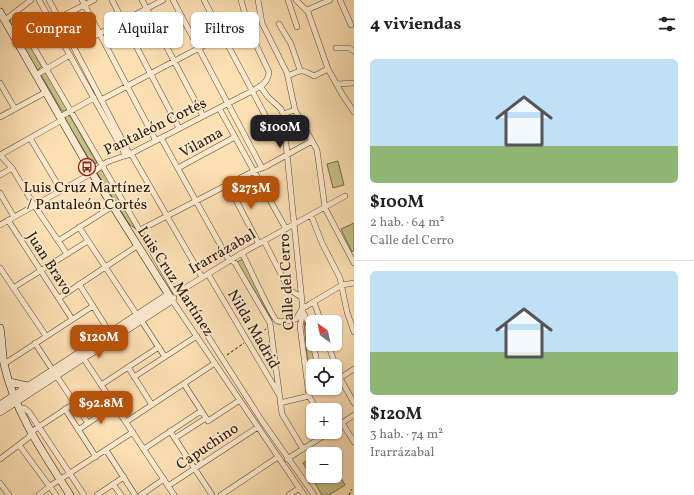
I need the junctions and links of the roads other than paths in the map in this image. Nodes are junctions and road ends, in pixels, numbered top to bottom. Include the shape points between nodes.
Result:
1 (31, 0) edge
2 (39, 0) edge
3 (49, 0) edge
4 (94, 0) edge
5 (112, 0) edge
6 (142, 0) edge
7 (163, 0) edge
8 (173, 0) edge
9 (204, 0) edge
10 (241, 0) edge
11 (258, 0) edge
12 (288, 0) edge
13 (296, 0) edge
14 (330, 0) edge
15 (340, 0) edge
16 (84, 2) edge
17 (146, 9) junction
18 (307, 10) junction
19 (0, 12) edge
20 (15, 12) edge
21 (55, 12) edge
22 (68, 12) edge
23 (118, 12) edge
24 (140, 12) edge
25 (210, 12) edge
26 (12, 15) edge
27 (2, 23) edge
28 (279, 24) dead end
29 (351, 25) dead end
30 (297, 26) dead end
31 (104, 31) edge
32 (100, 33) junction
33 (96, 35) edge
34 (191, 35) edge
35 (35, 48) edge
36 (75, 48) edge
37 (137, 48) edge
38 (198, 48) joint
39 (229, 48) edge
40 (336, 48) dead end
41 (354, 51) edge
42 (70, 56) junction
43 (174, 61) junction
44 (47, 68) junction
45 (328, 69) junction
46 (300, 70) junction
47 (150, 73) junction
48 (36, 75) junction
49 (288, 76) junction
50 (354, 82) edge
51 (0, 83) edge
52 (337, 84) junction
53 (127, 86) junction
54 (260, 86) junction
55 (252, 91) junction
56 (46, 92) junction
57 (94, 98) junction
58 (101, 100) junction
59 (228, 104) junction
60 (219, 108) junction
61 (15, 109) junction
62 (295, 110) junction
63 (70, 111) junction
64 (354, 112) edge
65 (283, 114) junction
66 (203, 116) junction
67 (0, 118) edge
68 (61, 118) junction
69 (179, 128) junction
70 (274, 132) dead end
71 (235, 137) junction
72 (30, 138) junction
73 (159, 139) junction
74 (312, 141) junction
75 (288, 154) junction
76 (0, 155) edge
77 (128, 155) junction
78 (102, 165) junction
79 (12, 168) junction
80 (178, 168) junction
81 (262, 168) junction
82 (254, 171) junction
83 (92, 173) junction
84 (0, 175) edge
85 (228, 184) junction
86 (61, 190) junction
87 (0, 193) edge
88 (345, 196) dead end
89 (196, 201) junction
90 (34, 205) junction
91 (113, 206) junction
92 (325, 208) junction
93 (311, 215) junction
94 (167, 216) junction
95 (14, 217) junction
96 (8, 220) junction
97 (295, 224) junction
98 (0, 225) edge
99 (79, 227) junction
100 (140, 230) junction
101 (286, 230) junction
102 (58, 241) junction
103 (88, 241) junction
104 (262, 243) junction
105 (137, 246) junction
106 (242, 253) junction
107 (67, 254) junction
108 (231, 260) junction
109 (354, 263) edge
110 (106, 267) junction
111 (0, 268) edge
112 (41, 271) junction
113 (208, 274) junction
114 (202, 277) junction
115 (354, 283) edge
116 (79, 284) junction
117 (342, 285) junction
118 (13, 288) junction
119 (178, 292) junction
120 (301, 297) junction
121 (59, 298) junction
122 (170, 298) junction
123 (314, 302) junction
124 (93, 306) junction
125 (303, 310) junction
126 (319, 315) edge
127 (306, 317) edge
128 (139, 318) junction
129 (72, 319) junction
130 (0, 328) edge
131 (354, 332) edge
132 (46, 336) junction
133 (112, 336) junction
134 (196, 336) junction
135 (35, 343) junction
136 (159, 347) junction
137 (82, 355) junction
138 (166, 357) junction
139 (215, 363) junction
140 (4, 364) junction
141 (50, 366) dead end
142 (128, 367) junction
143 (354, 369) edge
144 (56, 375) junction
145 (134, 377) junction
146 (342, 377) edge
147 (9, 382) junction
148 (342, 382) edge
149 (184, 384) junction
150 (102, 385) junction
151 (28, 386) junction
152 (279, 396) junction
153 (309, 396) junction
154 (240, 400) junction
155 (75, 403) junction
156 (280, 403) junction
157 (313, 403) edge
158 (354, 403) edge
159 (19, 405) junction
160 (152, 405) junction
161 (115, 406) junction
162 (1, 409) edge
163 (65, 409) junction
164 (201, 411) junction
165 (354, 416) edge
166 (207, 419) junction
167 (126, 422) junction
168 (88, 423) junction
169 (39, 427) junction
170 (258, 427) junction
171 (78, 430) junction
172 (170, 431) junction
173 (133, 432) junction
174 (32, 433) junction
175 (175, 438) junction
176 (318, 439) edge
177 (354, 442) edge
178 (19, 445) junction
179 (144, 449) junction
180 (303, 449) junction
181 (106, 450) junction
182 (96, 456) junction
183 (278, 457) junction
184 (288, 458) junction
185 (0, 459) edge
186 (282, 462) junction
187 (195, 469) junction
188 (70, 474) junction
189 (124, 477) junction
190 (61, 480) junction
191 (164, 480) junction
192 (0, 483) edge
193 (113, 484) junction
194 (50, 486) junction
195 (168, 486) junction
196 (299, 488) junction
197 (9, 495) edge
198 (39, 495) edge
199 (56, 495) edge
200 (70, 495) edge
201 (84, 495) edge
202 (97, 495) edge
203 (121, 495) edge
204 (135, 495) edge
205 (141, 495) edge
206 (174, 495) edge
207 (212, 495) edge
208 (221, 495) edge
209 (289, 495) edge
210 (304, 495) edge
211 (314, 495) edge

1 - 20 street
2 - 42 street
3 - 21 street
4 - 16 street
5 - 23 street
6 - 17 street
7 - 17 street
8 - 34 street
9 - 25 street
10 - 54 street via 250,32 269,72 268,78
11 - 49 street via 262,23
12 - 30 street
13 - 18 street
14 - 18 street
15 - 29 street
16 - 22 street
16 - 32 street
17 - 24 street
17 - 43 street
18 - 45 street
19 - 27 street, Luis Cruz Martínez
26 - 27 street
27 - 48 street, Luis Cruz Martínez
28 - 46 street via 291,44
31 - 32 street
32 - 33 street
32 - 53 street
35 - 44 street, Luis Cruz Martínez
36 - 58 street
37 - 47 street
38 - 43 street
38 - 59 street
39 - 55 street
40 - 41 street via 349,48
42 - 44 street
42 - 57 street
43 - 47 street
43 - 66 street
44 - 48 street
44 - 63 street, Luis Cruz Martínez
45 - 46 street via 314,76
45 - 52 street
46 - 49 street
47 - 53 street
47 - 69 street
48 - 56 street, Luis Cruz Martínez
49 - 62 street
50 - 52 street
51 - 61 street
52 - 64 street
53 - 58 street
53 - 73 street
54 - 55 street, Pantaleón Cortés
54 - 65 street
55 - 59 street, Pantaleón Cortés
55 - 70 street
56 - 61 street
56 - 68 street, Luis Cruz Martínez
57 - 63 street
57 - 77 street
58 - 77 street
59 - 60 street, Pantaleón Cortés
59 - 81 street
60 - 66 street, Pantaleón Cortés
60 - 71 street
61 - 67 street
62 - 65 street
62 - 74 street
63 - 68 street
63 - 78 street, Luis Cruz Martínez
65 - 75 street, Calle del Cerro
66 - 69 street, Pantaleón Cortés
68 - 72 street
68 - 83 street, Luis Cruz Martínez
69 - 73 street, Pantaleón Cortés
71 - 80 street, Vilama
71 - 82 street
72 - 76 street
72 - 86 street
73 - 77 street, Pantaleón Cortés
73 - 80 street
74 - 75 street
74 - 92 street via 317,150
75 - 81 street
75 - 97 street, Calle del Cerro
76 - 79 street
77 - 78 street, Pantaleón Cortés
77 - 94 street via 133,157
78 - 83 street, Pantaleón Cortés
78 - 100 street, Luis Cruz Martínez
79 - 84 street
79 - 90 street
80 - 89 street
81 - 82 street
82 - 85 street
82 - 101 street
83 - 86 street, Pantaleón Cortés
83 - 91 street, Luis Cruz Martínez
85 - 89 street
85 - 104 street
86 - 90 street, Pantaleón Cortés
87 - 95 street
88 - 92 street, Irarrázabal
89 - 94 street
89 - 108 street
90 - 95 street, Pantaleón Cortés
90 - 102 street
91 - 99 street
91 - 105 street, Luis Cruz Martínez
92 - 93 street, Irarrázabal
92 - 109 street
93 - 97 street, Irarrázabal
93 - 117 street
94 - 100 street
94 - 114 street
95 - 96 street, Pantaleón Cortés
96 - 98 street, Pantaleón Cortés
96 - 112 street, Juan Bravo
97 - 101 street, Irarrázabal
97 - 120 street, Calle del Cerro
99 - 102 street
99 - 103 street
100 - 119 street, Luis Cruz Martínez
101 - 104 street, Irarrázabal
102 - 107 street
103 - 107 street
103 - 110 street
104 - 106 street, Irarrázabal
104 - 120 street via 288,288
105 - 110 street
105 - 122 street, Luis Cruz Martínez
106 - 108 street, Irarrázabal
106 - 125 street via 276,319 296,319
107 - 112 street
108 - 113 street, Irarrázabal
108 - 152 street via 271,326
110 - 116 street
110 - 128 street
111 - 118 street
112 - 118 street
112 - 121 street, Juan Bravo
113 - 114 street, Irarrázabal
113 - 152 street, Nilda Madrid
114 - 119 street, Irarrázabal
115 - 117 street
116 - 121 street
116 - 124 street
117 - 123 street
117 - 131 street
118 - 132 street
119 - 122 street, Irarrázabal
119 - 184 street, Luis Cruz Martínez
120 - 125 street, Calle del Cerro
121 - 129 street, Juan Bravo
122 - 128 street, Irarrázabal
122 - 134 street, Luis Cruz Martínez
123 - 125 street
123 - 126 street
124 - 129 street
124 - 133 street
125 - 127 street
125 - 153 street, Calle del Cerro via 300,326
128 - 133 street, Irarrázabal
128 - 136 street
129 - 132 street
130 - 140 street
132 - 135 street
133 - 137 street, Irarrázabal
134 - 138 street
134 - 139 street, Luis Cruz Martínez
135 - 140 street
135 - 141 street
136 - 138 street
136 - 142 street
137 - 144 street, Irarrázabal
137 - 150 street
137 - 151 street, Irarrázabal
138 - 145 street
139 - 149 street
139 - 154 street, Luis Cruz Martínez
140 - 147 street
142 - 145 street
142 - 150 street
143 - 146 street
144 - 155 street
144 - 159 street, Irarrázabal
145 - 160 street
147 - 151 street
147 - 159 street
148 - 158 street
149 - 160 street
149 - 164 street
150 - 161 street
151 - 159 street, Irarrázabal
152 - 156 street
153 - 156 street
153 - 157 street, Calle del Cerro
154 - 166 street
154 - 170 street, Luis Cruz Martínez
155 - 163 street
155 - 168 street
156 - 180 street via 284,418
159 - 162 street, Irarrázabal
159 - 162 street via 13,410
159 - 169 street
159 - 174 street
160 - 167 street
161 - 167 street
161 - 168 street
163 - 169 street
163 - 171 street
164 - 166 street
164 - 172 street
165 - 177 street via 342,424
166 - 175 street
167 - 173 street
168 - 171 street
169 - 174 street
169 - 188 street
170 - 183 street, Luis Cruz Martínez
170 - 187 street, Capuchino
171 - 182 street
172 - 175 street
172 - 179 street
173 - 179 street
173 - 181 street
174 - 178 street
174 - 190 street
175 - 187 street
176 - 180 street
178 - 185 street
178 - 194 street
179 - 191 street
180 - 184 street
181 - 182 street
181 - 189 street
182 - 188 street
183 - 186 street, Luis Cruz Martínez
183 - 208 street
184 - 186 street
184 - 211 street, Luis Cruz Martínez
186 - 196 street, Luis Cruz Martínez
187 - 195 street, Capuchino
187 - 207 street
188 - 190 street
188 - 201 street
189 - 193 street
189 - 204 street
190 - 194 street
190 - 200 street
191 - 195 street
191 - 205 street, Capuchino
192 - 197 street
193 - 202 street
193 - 203 street
194 - 198 street
194 - 199 street
195 - 206 street
196 - 209 street
196 - 210 street, Luis Cruz Martínez

